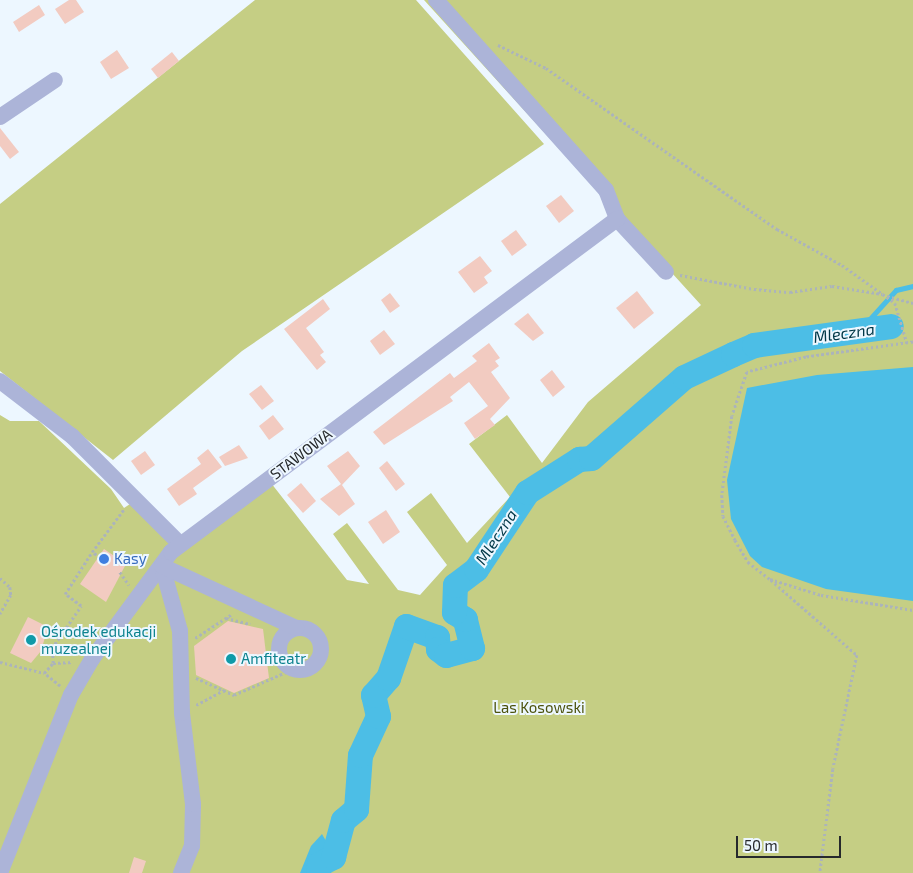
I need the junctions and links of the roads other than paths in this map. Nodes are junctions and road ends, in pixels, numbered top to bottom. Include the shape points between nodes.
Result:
1 (436, 0) edge
2 (55, 80) dead end
3 (0, 117) edge
4 (617, 218) junction
5 (666, 272) road end
6 (0, 381) edge
7 (180, 544) junction
8 (162, 566) junction
9 (296, 628) junction
10 (0, 873) edge
11 (181, 873) edge

1 - 4 street via 606,190
2 - 3 street
4 - 5 street
4 - 7 street, STAWOWA
6 - 7 street via 72,436
7 - 8 street, STAWOWA
8 - 9 street
8 - 10 street, STAWOWA via 92,659 71,695
8 - 11 street via 180,646 182,712 194,804 192,846
9 - 9 street via 313,632 321,651 310,668 293,669 281,658 279,645 285,634

